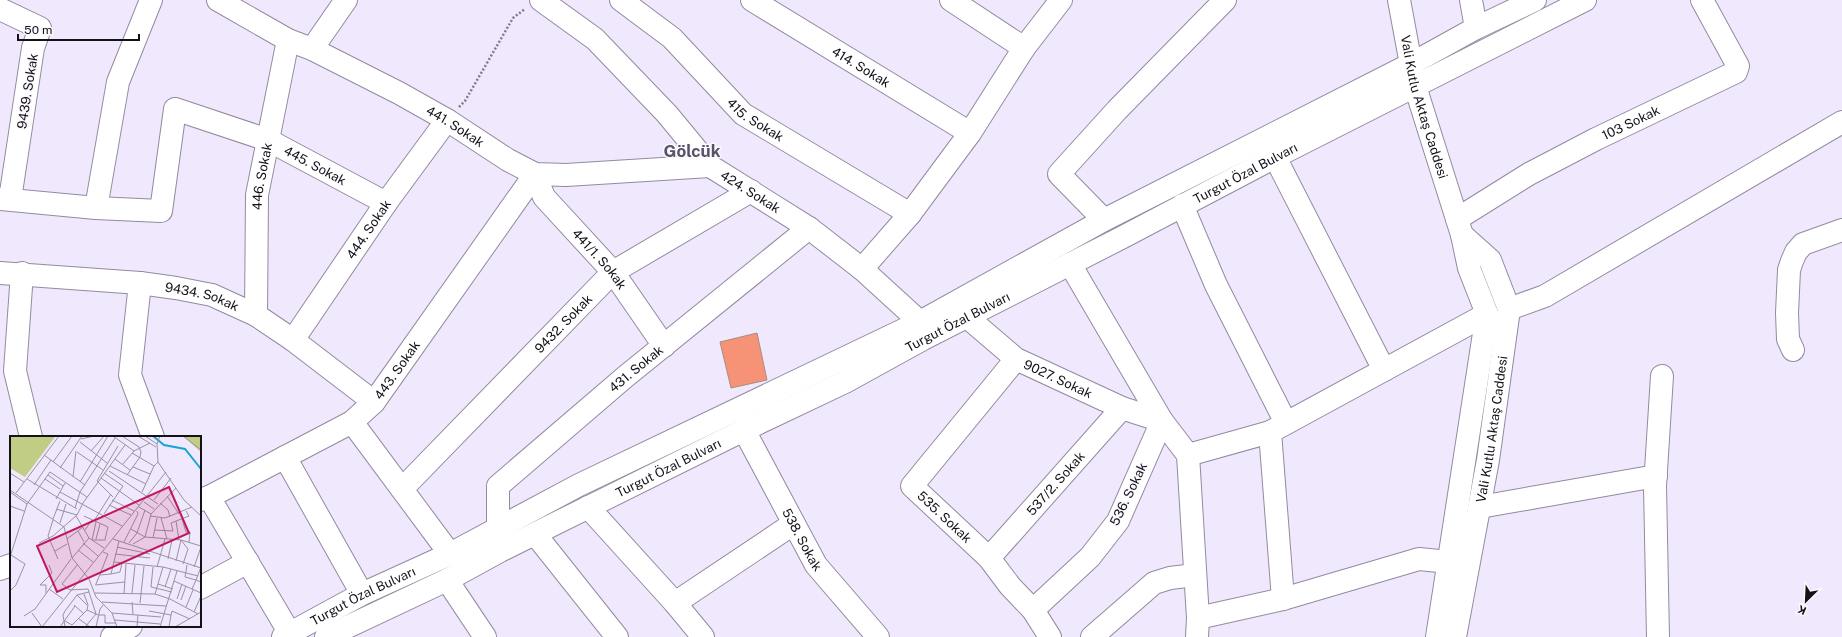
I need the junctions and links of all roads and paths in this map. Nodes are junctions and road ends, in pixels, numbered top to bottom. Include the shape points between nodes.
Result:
1 (151, 0) edge
2 (346, 0) edge
3 (621, 0) edge
4 (752, 0) edge
5 (950, 0) edge
6 (1061, 0) edge
7 (1225, 0) edge
8 (1399, 0) edge
9 (1471, 0) edge
10 (1535, 0) edge
11 (1585, 0) edge
12 (1702, 0) edge
13 (536, 2) edge
14 (230, 3) edge
15 (0, 9) edge
16 (1476, 28) junction
17 (288, 40) junction
18 (1024, 48) junction
19 (312, 49) junction
20 (1411, 64) junction
21 (1415, 86) junction
22 (447, 120) junction
23 (1842, 122) edge
24 (970, 133) junction
25 (268, 140) junction
26 (1275, 156) junction
27 (710, 166) junction
28 (535, 174) junction
29 (751, 191) junction
30 (5, 199) edge
31 (386, 203) junction
32 (1182, 205) junction
33 (96, 208) junction
34 (910, 214) junction
35 (1104, 220) junction
36 (1460, 227) junction
37 (809, 228) junction
38 (1842, 230) edge
39 (1070, 264) junction
40 (862, 269) junction
41 (613, 272) junction
42 (0, 273) edge
43 (22, 273) junction
44 (140, 284) junction
45 (1509, 309) junction
46 (1487, 314) junction
47 (256, 315) junction
48 (967, 317) junction
49 (920, 322) junction
50 (293, 340) junction
51 (664, 346) junction
52 (1793, 350) dead end
53 (1016, 359) junction
54 (1384, 370) junction
55 (1662, 376) dead end
56 (374, 402) junction
57 (1122, 408) junction
58 (1162, 421) junction
59 (352, 422) junction
60 (1278, 428) junction
61 (744, 430) junction
62 (31, 436) edge
63 (153, 436) edge
64 (1188, 455) junction
65 (285, 457) junction
66 (1656, 476) junction
67 (402, 489) junction
68 (204, 498) edge
69 (588, 507) junction
70 (1480, 507) junction
71 (793, 524) junction
72 (498, 529) junction
73 (535, 534) junction
74 (450, 554) junction
75 (989, 558) junction
76 (248, 562) junction
77 (1449, 562) junction
78 (10, 566) edge
79 (0, 569) edge
80 (1195, 575) junction
81 (447, 580) junction
82 (201, 587) edge
83 (362, 594) junction
84 (1283, 599) junction
85 (675, 603) junction
86 (1033, 610) junction
87 (130, 627) edge
88 (1197, 627) edge
89 (288, 636) edge
90 (1047, 636) edge
91 (112, 637) edge
92 (326, 637) edge
93 (485, 637) edge
94 (616, 637) edge
95 (703, 637) edge
96 (878, 637) edge
97 (1092, 637) edge
98 (1436, 637) edge
99 (1455, 637) edge
100 (1658, 637) edge

1 - 33 street via 118,82
2 - 19 street
3 - 34 street, 415. Sokak via 672,38 743,114
4 - 24 street, 414. Sokak
5 - 18 street
6 - 18 street
7 - 35 street via 1117,110 1059,174
8 - 20 street, Vali Kutlu Aktaş Caddesi
9 - 16 street
10 - 16 street, Turgut Özal Bulvarı
11 - 21 street, Turgut Özal Bulvarı
12 - 36 street, 103 Sokak via 1738,66 1736,72 1529,174
13 - 22 path via 514,18 465,101
13 - 27 street, 424. Sokak via 595,39 666,114
14 - 17 street, 441. Sokak
15 - 30 street, 9439. Sokak via 40,28 33,48
16 - 20 street, Turgut Özal Bulvarı
17 - 19 street, 441. Sokak
17 - 25 street, 446. Sokak
18 - 24 street
19 - 22 street, 441. Sokak
20 - 21 street, Vali Kutlu Aktaş Caddesi
20 - 35 street, Turgut Özal Bulvarı
21 - 26 street, Turgut Özal Bulvarı
21 - 36 street, Vali Kutlu Aktaş Caddesi
22 - 28 street, 441. Sokak via 508,160
22 - 31 street, 444. Sokak
23 - 45 street via 1545,296
24 - 34 street
25 - 31 street, 445. Sokak
25 - 33 street, 445. Sokak via 175,108 161,211
25 - 47 street, 446. Sokak via 258,195
26 - 32 street, Turgut Özal Bulvarı
26 - 54 street
27 - 28 street, 441. Sokak via 566,175
27 - 29 street, 424. Sokak
28 - 41 street, 441/1. Sokak via 544,198
28 - 56 street, 443. Sokak
29 - 37 street, 424. Sokak
29 - 41 street, 9432. Sokak
30 - 33 street
31 - 50 street, 444. Sokak
32 - 39 street, Turgut Özal Bulvarı
32 - 60 street
34 - 40 street
35 - 49 street, Turgut Özal Bulvarı
36 - 45 street, Vali Kutlu Aktaş Caddesi via 1490,260
36 - 46 street, Vali Kutlu Aktaş Caddesi via 1469,268
37 - 40 street, 424. Sokak
37 - 51 street, 431. Sokak
38 - 52 street via 1803,244 1796,252 1788,270 1788,339
39 - 48 street, Turgut Özal Bulvarı
39 - 58 street
40 - 49 street, 424. Sokak
41 - 51 street, 441/1. Sokak
41 - 67 street, 9432. Sokak
42 - 43 street, 9434. Sokak
43 - 44 street, 9434. Sokak
43 - 62 street via 15,371
44 - 47 street, 9434. Sokak via 212,295
44 - 63 street via 130,375
45 - 70 street, Vali Kutlu Aktaş Caddesi
46 - 54 street
46 - 77 street, Vali Kutlu Aktaş Caddesi
47 - 50 street, 9434. Sokak
48 - 53 street, 9027. Sokak
48 - 61 street, Turgut Özal Bulvarı via 845,382
49 - 72 street, Turgut Özal Bulvarı via 580,485
50 - 56 street, 9434. Sokak
51 - 72 street, 431. Sokak via 498,486
53 - 57 street, 9027. Sokak
53 - 75 street, 535. Sokak via 912,486
54 - 60 street
55 - 66 street
56 - 59 street, 443. Sokak
57 - 58 street, 9027. Sokak
57 - 75 street, 537/2. Sokak
58 - 64 street
58 - 86 street, 536. Sokak via 1118,521 1090,557
59 - 65 street, 443. Sokak
59 - 67 street
60 - 64 street
60 - 84 street
61 - 69 street, Turgut Özal Bulvarı
61 - 71 street, 538. Sokak
64 - 80 street
65 - 68 street, 443. Sokak
65 - 83 street
66 - 70 street
66 - 100 street
67 - 74 street
68 - 76 street
69 - 73 street, Turgut Özal Bulvarı
69 - 85 street
70 - 99 street, Vali Kutlu Aktaş Caddesi
71 - 85 street
71 - 96 street, 538. Sokak via 816,565
72 - 74 street, Turgut Özal Bulvarı
73 - 81 street, Turgut Özal Bulvarı
73 - 94 street
74 - 83 street, Turgut Özal Bulvarı
75 - 86 street, 535. Sokak via 1010,586
76 - 82 street
76 - 89 street
77 - 84 street via 1419,559
77 - 98 street, Vali Kutlu Aktaş Caddesi
78 - 79 street
80 - 88 street
80 - 97 street via 1154,583
81 - 92 street, Turgut Özal Bulvarı
81 - 93 street
83 - 89 street, Turgut Özal Bulvarı
84 - 88 street
85 - 95 street
86 - 90 street, 535. Sokak
87 - 91 street

